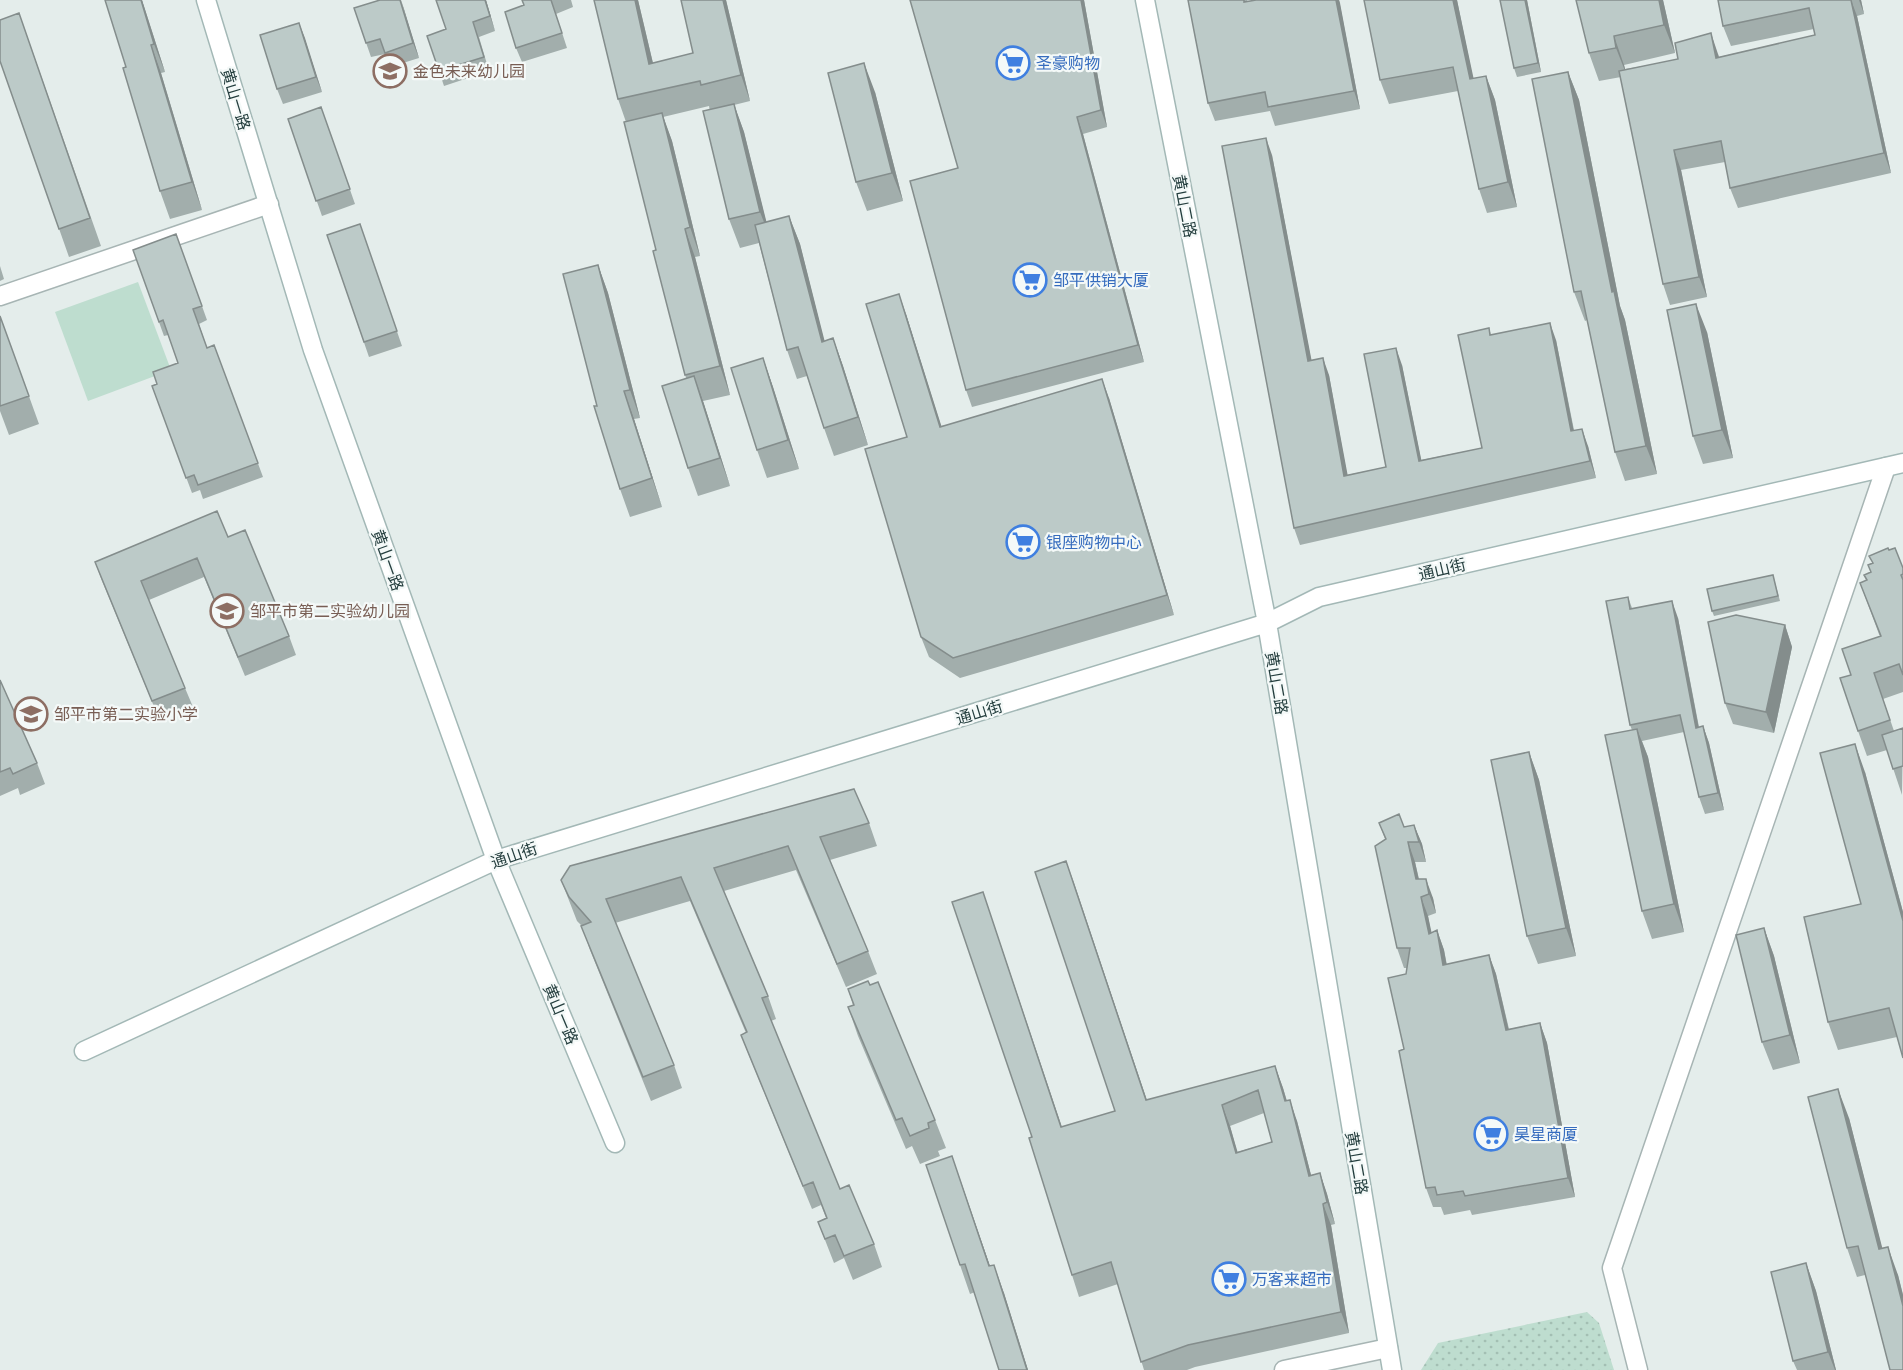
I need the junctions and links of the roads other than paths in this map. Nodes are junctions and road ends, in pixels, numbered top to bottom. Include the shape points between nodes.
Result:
1 (206, 0) edge
2 (1145, 0) edge
3 (269, 204) junction
4 (0, 296) edge
5 (1894, 465) edge
6 (1267, 623) junction
7 (496, 860) junction
8 (84, 1051) dead end
9 (615, 1143) dead end
10 (1388, 1348) junction
11 (1284, 1370) edge
12 (1392, 1370) edge
13 (1638, 1370) edge

1 - 3 street, 黄山一路
2 - 6 street, 黄山二路
3 - 4 street
3 - 7 street, 黄山一路 via 313,350
5 - 6 street, 通山街 via 1319,597
5 - 13 street via 1612,1268
6 - 7 street, 通山街
6 - 10 street, 黄山二路
7 - 8 street, 通山街
7 - 9 street, 黄山一路
10 - 11 street
10 - 12 street, 黄山二路

